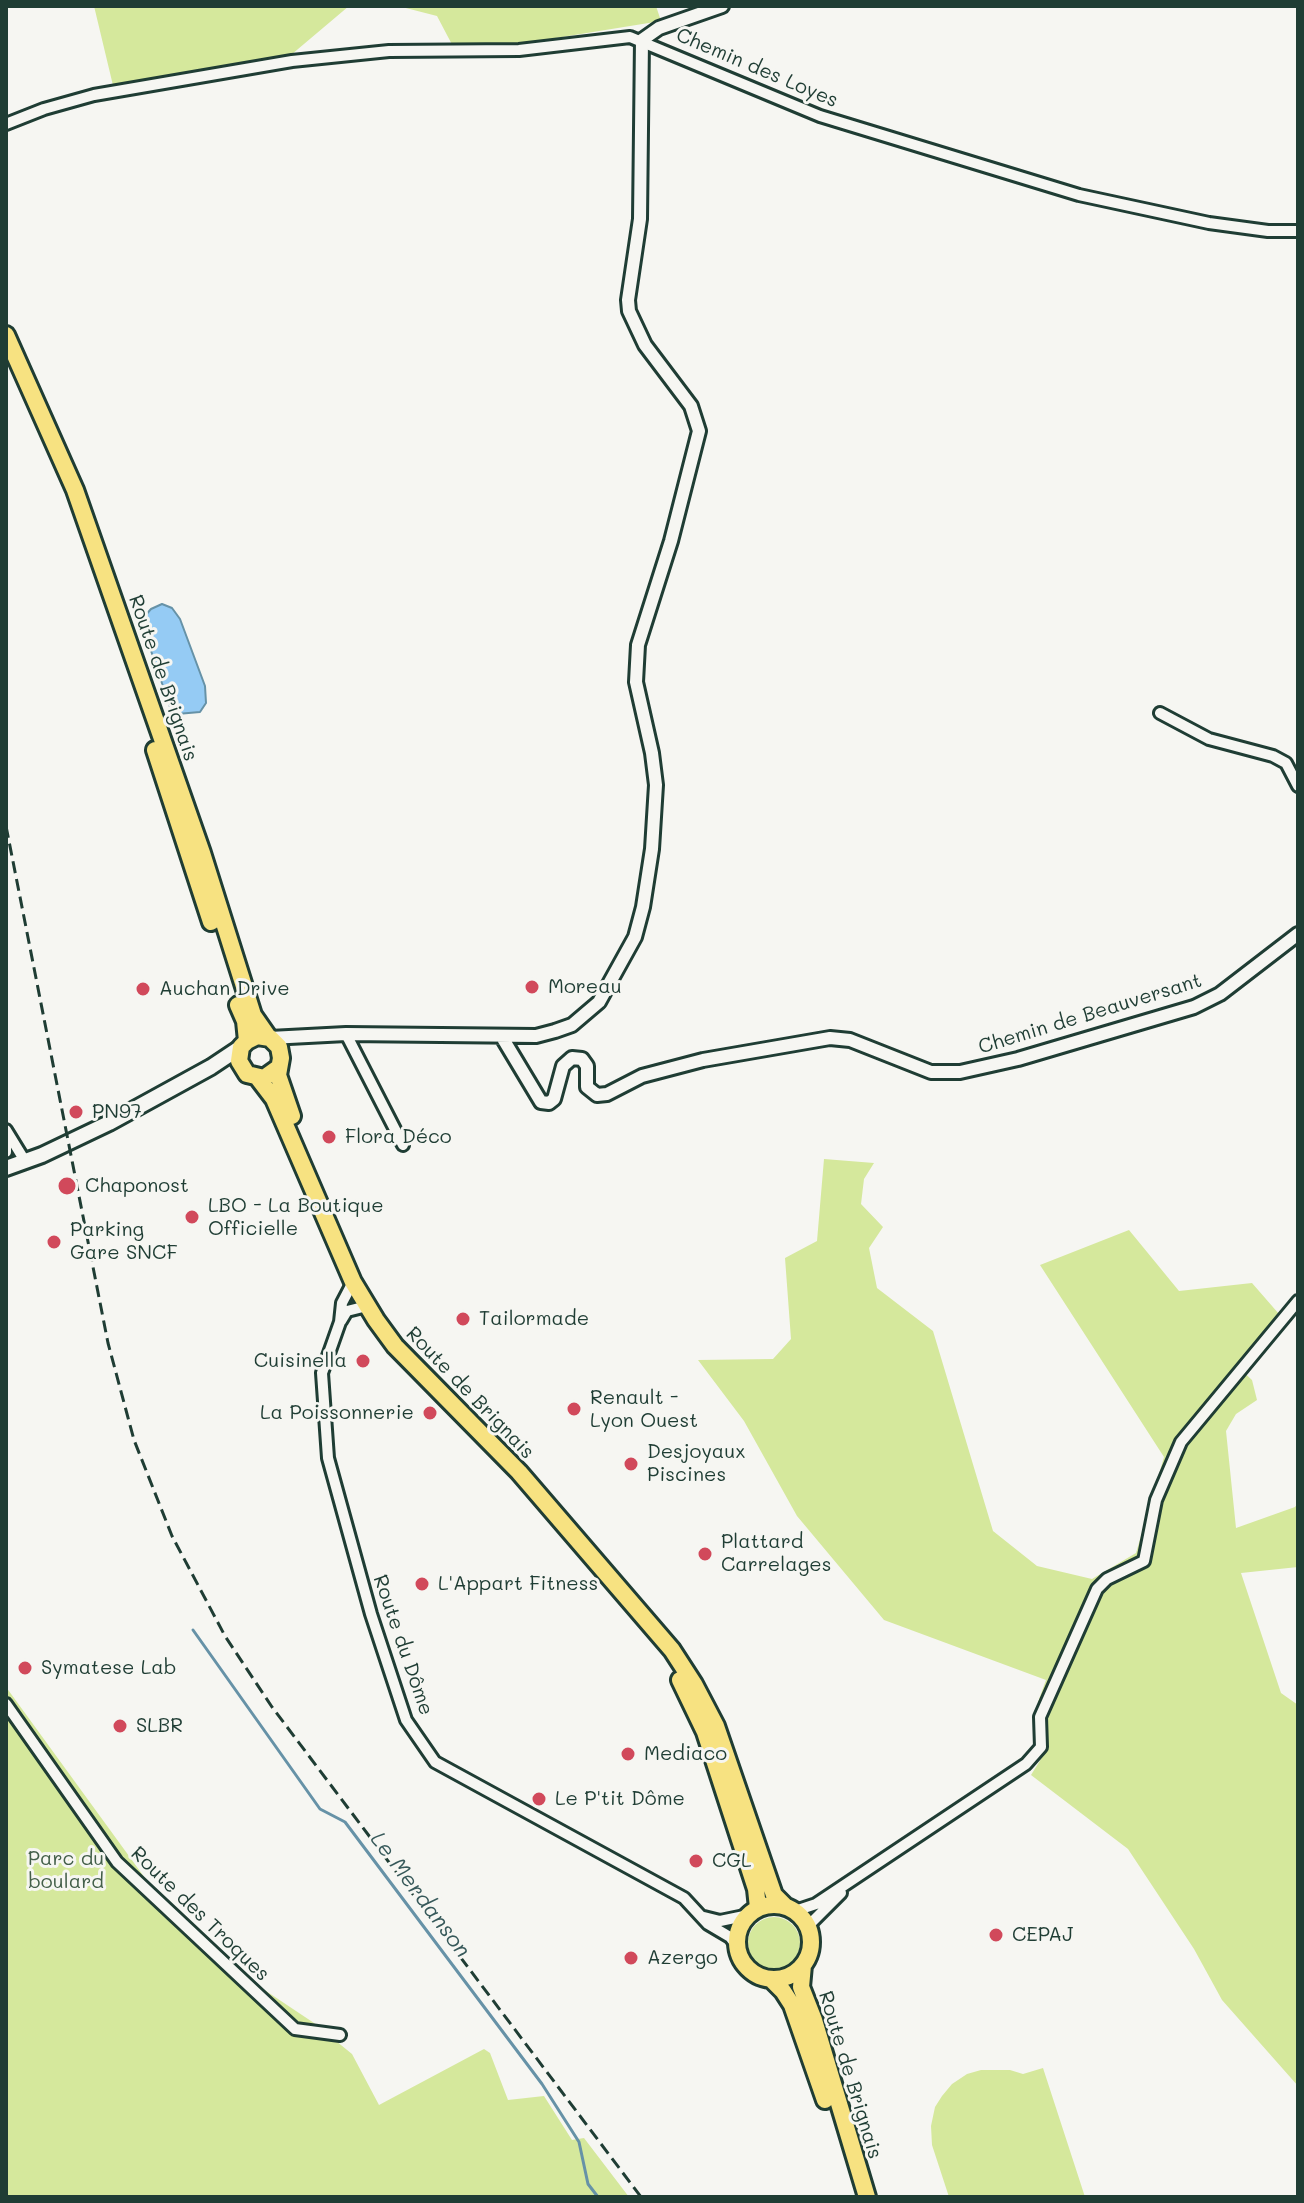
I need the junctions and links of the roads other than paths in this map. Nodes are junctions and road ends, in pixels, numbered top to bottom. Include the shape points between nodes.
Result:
1 (722, 6) edge
2 (642, 40) junction
3 (6, 124) edge
4 (1298, 231) edge
5 (6, 335) edge
6 (6, 356) edge
7 (1160, 713) dead end
8 (1298, 786) edge
9 (1298, 934) edge
10 (346, 1034) junction
11 (303, 1036) junction
12 (502, 1037) junction
13 (269, 1038) junction
14 (244, 1044) junction
15 (280, 1063) junction
16 (211, 1067) junction
17 (250, 1074) junction
18 (109, 1123) junction
19 (6, 1130) edge
20 (403, 1145) dead end
21 (6, 1152) edge
22 (25, 1161) junction
23 (6, 1168) edge
24 (306, 1169) junction
25 (6, 1177) edge
26 (353, 1282) junction
27 (1298, 1301) edge
28 (367, 1306) junction
29 (340, 1322) junction
30 (644, 1620) junction
31 (6, 1704) edge
32 (856, 1877) junction
33 (790, 1908) junction
34 (753, 1911) junction
35 (701, 1916) junction
36 (808, 1926) junction
37 (737, 1946) junction
38 (803, 1965) junction
39 (771, 1979) junction
40 (340, 2035) dead end
41 (856, 2197) edge
42 (867, 2197) edge

1 - 2 street via 659,28
2 - 3 street, Chemin des Loyes via 519,50 389,51 292,61 94,95
2 - 4 street, Chemin des Loyes via 820,116 1079,195 1209,223
2 - 12 street via 640,219 629,311 645,345 691,406 699,431 638,645 636,682 656,785 652,849 635,937 599,1002 572,1025 536,1036
5 - 13 main road, Route de Brignais via 85,515 253,1015
6 - 14 main road, Route de Brignais via 89,557 245,1021
7 - 8 street via 1209,739 1273,756 1286,763
9 - 12 street, Chemin de Beauversant via 1233,986 1194,1007 960,1072 931,1072 850,1040 830,1038 703,1060 597,1095 587,1087 587,1066 572,1058 563,1066 549,1103 541,1102
10 - 11 street
10 - 12 street
10 - 20 street
11 - 13 street
11 - 15 street
13 - 14 main road via 257,1036
13 - 15 main road via 279,1047
14 - 16 main road
14 - 17 main road via 239,1057
15 - 17 main road via 270,1076
15 - 24 main road, Route de Brignais
16 - 17 main road
16 - 18 main road
17 - 24 main road, Route de Brignais via 274,1099
18 - 22 main road
18 - 25 main road via 60,1155
19 - 21 street
19 - 22 street
22 - 23 main road
24 - 26 main road, Route de Brignais
26 - 28 main road, Route de Brignais
26 - 29 street, Route du Dôme
27 - 32 street via 1181,1442 1156,1500 1144,1561 1107,1579 1094,1594 1040,1717 1041,1747 1026,1764
28 - 29 street via 347,1311
28 - 30 main road, Route de Brignais via 395,1346 519,1472
29 - 35 street, Route du Dôme via 322,1373 328,1458 406,1720 435,1762 684,1898
30 - 33 main road, Route de Brignais via 672,1650 716,1726 774,1895
30 - 34 main road, Route de Brignais via 705,1732 756,1889
31 - 40 street, Route des Troques via 117,1862 295,2029
32 - 33 street via 816,1904
32 - 36 street
33 - 34 main road via 776,1904
33 - 36 main road
34 - 35 street via 720,1921
34 - 37 main road via 738,1934
35 - 37 street, Route du Dôme
36 - 38 main road via 811,1951
37 - 39 main road via 747,1967
38 - 39 main road via 788,1977
38 - 42 main road, Route de Brignais via 801,1987
39 - 41 main road, Route de Brignais via 799,2021

